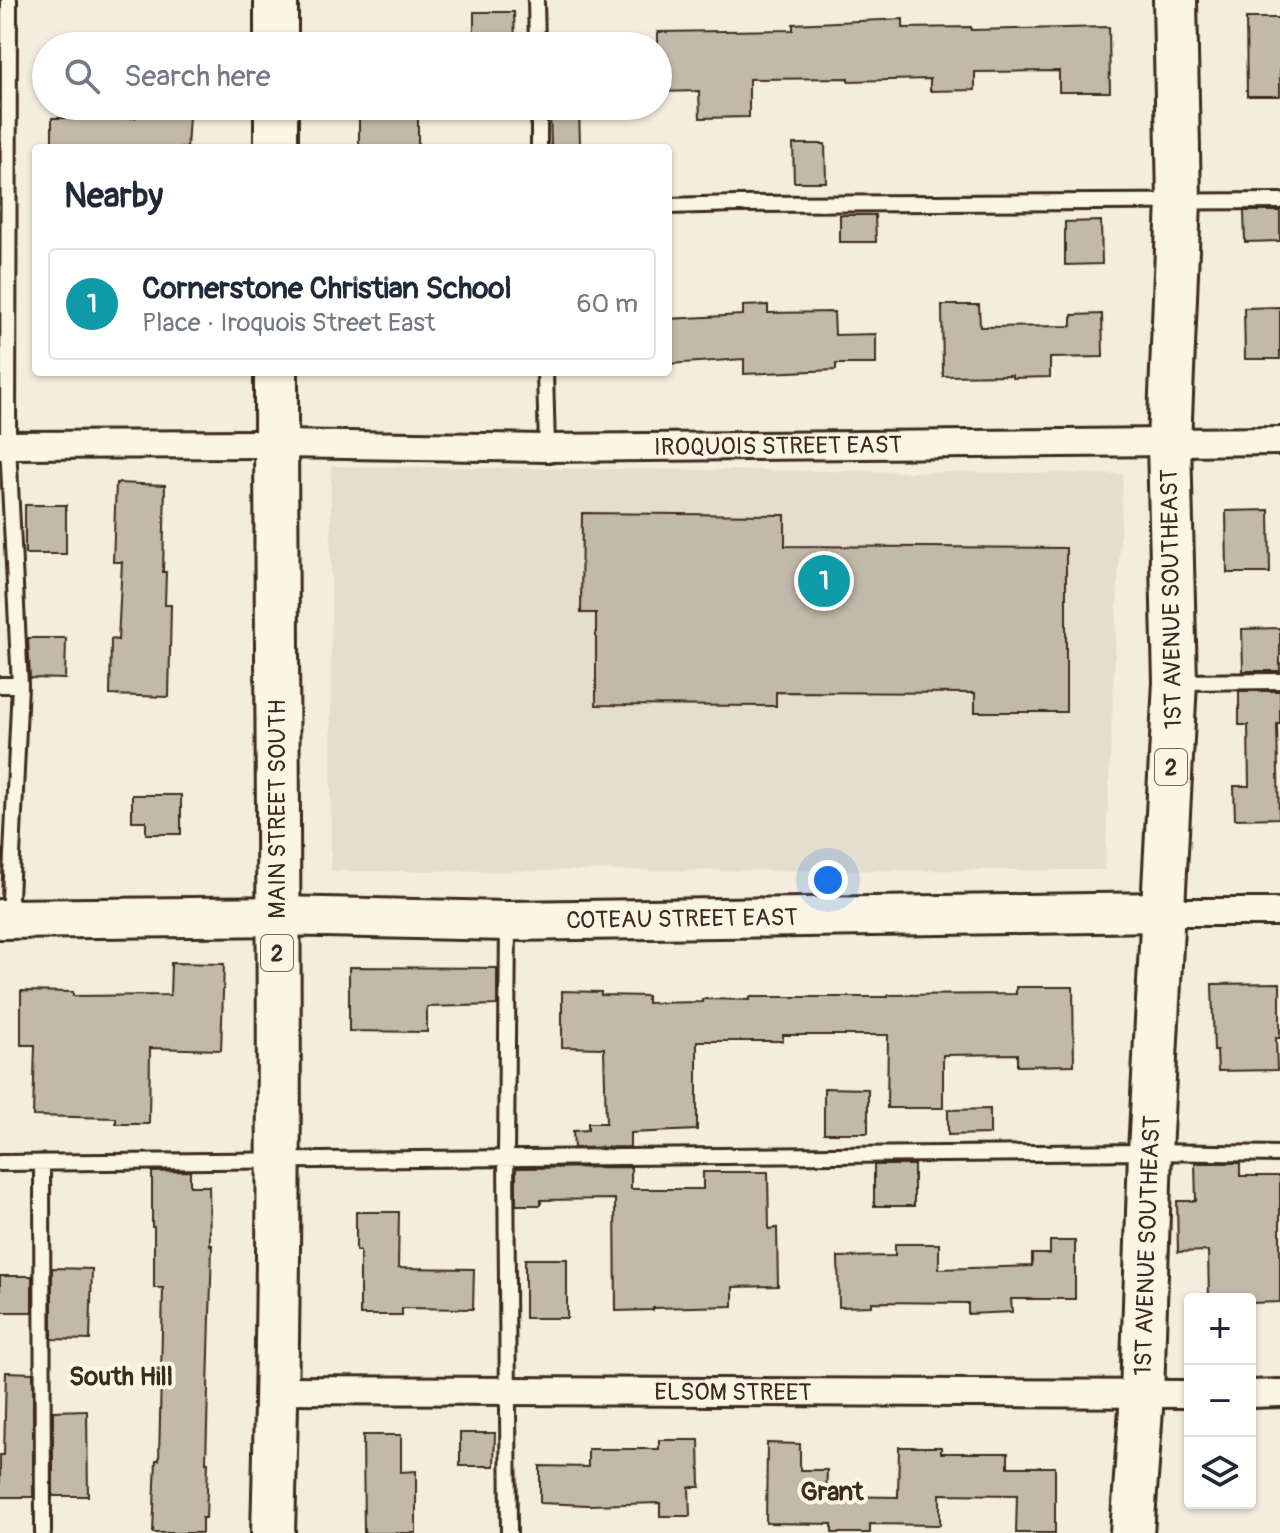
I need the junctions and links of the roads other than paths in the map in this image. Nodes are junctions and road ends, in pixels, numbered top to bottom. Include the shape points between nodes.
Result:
1 (9, 0) edge
2 (276, 0) edge
3 (536, 0) edge
4 (1175, 0) edge
5 (276, 32) edge
6 (537, 32) edge
7 (276, 120) edge
8 (539, 120) edge
9 (276, 144) edge
10 (539, 144) edge
11 (1179, 201) junction
12 (1280, 201) edge
13 (4, 203) edge
14 (672, 206) edge
15 (276, 376) edge
16 (545, 376) edge
17 (1280, 441) edge
18 (1169, 443) junction
19 (276, 444) junction
20 (4, 445) edge
21 (547, 448) junction
22 (1280, 681) edge
23 (1175, 682) junction
24 (0, 685) edge
25 (20, 685) junction
26 (1163, 912) junction
27 (1280, 912) edge
28 (277, 916) junction
29 (4, 919) edge
30 (508, 921) junction
31 (1150, 1152) junction
32 (1280, 1154) edge
33 (506, 1158) junction
34 (277, 1160) junction
35 (0, 1163) edge
36 (42, 1163) junction
37 (277, 1390) junction
38 (506, 1392) junction
39 (1280, 1393) edge
40 (1184, 1394) edge
41 (1256, 1394) edge
42 (1142, 1395) junction
43 (43, 1533) edge
44 (273, 1533) edge
45 (509, 1533) edge
46 (1132, 1533) edge

1 - 13 lane
2 - 5 main road
3 - 6 lane
4 - 11 main road, 1ST AVENUE SOUTHEAST / 2
7 - 9 main road
8 - 10 lane
11 - 12 lane
11 - 14 lane
11 - 18 main road, 1ST AVENUE SOUTHEAST / 2
13 - 20 lane
15 - 19 main road, MAIN STREET SOUTH / 2
16 - 21 lane
17 - 18 street, IROQUOIS STREET EAST
18 - 21 street, IROQUOIS STREET EAST
18 - 23 main road, 1ST AVENUE SOUTHEAST / 2
19 - 20 street, IROQUOIS STREET EAST
19 - 21 street, IROQUOIS STREET EAST
19 - 28 main road, MAIN STREET SOUTH / 2
20 - 25 lane
22 - 23 lane
23 - 26 main road, 1ST AVENUE SOUTHEAST / 2
24 - 25 lane
25 - 29 lane
26 - 27 street, COTEAU STREET EAST
26 - 30 street, COTEAU STREET EAST
26 - 31 main road, 1ST AVENUE SOUTHEAST / 2
28 - 29 street, COTEAU STREET EAST
28 - 30 street, COTEAU STREET EAST
28 - 34 main road, MAIN STREET SOUTH / 2
30 - 33 lane
31 - 32 lane
31 - 33 lane
31 - 42 main road, 1ST AVENUE SOUTHEAST / 2
33 - 34 lane
33 - 38 lane
34 - 36 lane
34 - 37 main road, MAIN STREET SOUTH / 2
35 - 36 lane
36 - 43 lane
37 - 38 street, ELSOM STREET
37 - 44 main road, MAIN STREET SOUTH / 2
38 - 42 street, ELSOM STREET
38 - 45 lane
39 - 41 street
40 - 42 street, ELSOM STREET
42 - 46 main road, 1ST AVENUE SOUTHEAST / 2

